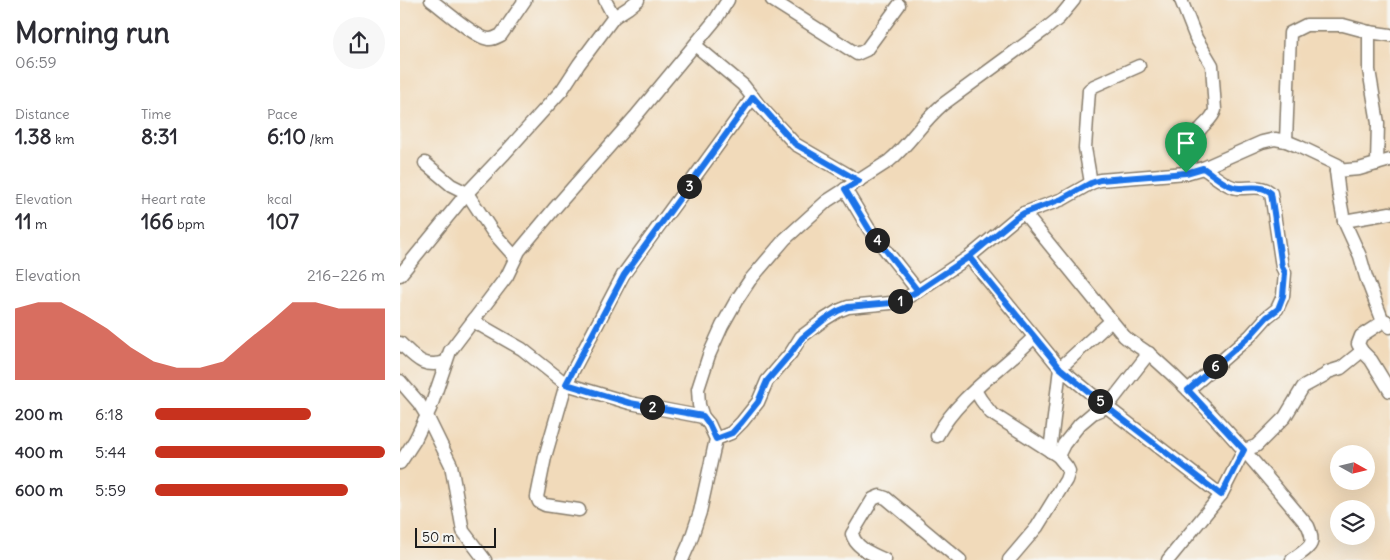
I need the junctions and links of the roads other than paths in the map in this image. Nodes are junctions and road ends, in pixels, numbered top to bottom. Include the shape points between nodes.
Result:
1 (431, 0) edge
2 (525, 0) edge
3 (605, 0) edge
4 (638, 0) edge
5 (728, 0) edge
6 (772, 0) edge
7 (1074, 0) edge
8 (1181, 0) edge
9 (898, 5) dead end
10 (614, 17) junction
11 (1369, 32) junction
12 (1390, 35) edge
13 (695, 45) junction
14 (1139, 66) dead end
15 (753, 97) junction
16 (1286, 141) junction
17 (1390, 160) edge
18 (425, 163) dead end
19 (1377, 164) junction
20 (1203, 168) junction
21 (1336, 171) junction
22 (1186, 173) junction
23 (859, 181) junction
24 (1091, 183) junction
25 (845, 189) junction
26 (467, 193) junction
27 (1024, 213) junction
28 (1390, 214) edge
29 (1344, 221) junction
30 (515, 257) junction
31 (969, 257) junction
32 (400, 275) edge
33 (918, 291) junction
34 (1387, 319) edge
35 (473, 321) junction
36 (1111, 321) junction
37 (1034, 337) junction
38 (400, 343) edge
39 (1362, 351) junction
40 (1149, 353) junction
41 (446, 362) junction
42 (1060, 368) junction
43 (400, 381) edge
44 (566, 384) junction
45 (975, 390) junction
46 (1188, 390) junction
47 (1390, 390) edge
48 (1107, 407) junction
49 (427, 416) junction
50 (703, 416) junction
51 (937, 436) dead end
52 (716, 439) junction
53 (1244, 450) junction
54 (1054, 454) junction
55 (400, 463) edge
56 (1221, 495) junction
57 (579, 510) dead end
58 (957, 559) edge
59 (485, 560) edge
60 (682, 560) edge
61 (885, 560) edge
62 (1009, 560) edge
63 (1168, 560) edge
64 (1292, 560) edge

1 - 2 street via 489,40 501,35
3 - 10 street
4 - 10 street
5 - 13 street
6 - 9 street via 857,54 866,50
7 - 23 street via 1043,31 933,112 898,154
8 - 22 street via 1196,38 1212,65 1215,110 1214,116 1199,130
10 - 26 street via 562,90
11 - 12 street
11 - 16 street via 1343,25 1306,25 1290,33
11 - 19 street via 1369,70 1378,123
13 - 15 street
13 - 30 street
14 - 24 street via 1089,90 1084,148
15 - 23 street via 795,144
15 - 44 street via 624,275
16 - 20 street via 1262,142
16 - 21 street via 1338,166
17 - 19 street
18 - 26 street via 450,185
19 - 21 street
20 - 22 street
20 - 46 street via 1231,186 1261,188 1271,193 1285,273 1278,309
21 - 29 street
22 - 24 street
23 - 25 street
24 - 27 street via 1062,199
25 - 33 street via 869,229
25 - 50 street via 784,239 736,301 702,374 698,389
26 - 30 street via 492,231
26 - 32 street
27 - 31 street
27 - 36 street
28 - 29 street
29 - 34 street
30 - 35 street via 507,276
31 - 33 street
31 - 37 street
33 - 52 street via 891,303 848,307 825,319 802,338 767,381 758,402 742,422 732,433
34 - 39 street via 1361,336 1358,344
35 - 41 street
35 - 44 street via 522,349
36 - 40 street via 1133,344
36 - 42 street
37 - 42 street
37 - 45 street
38 - 41 street via 419,361 435,365
39 - 47 street
39 - 53 street via 1341,368 1330,370 1305,386 1285,417 1256,446
40 - 46 street
40 - 48 street
41 - 49 street
42 - 48 street
42 - 54 street
43 - 49 street
44 - 50 street via 630,403
44 - 57 street via 542,466 537,497 545,505
45 - 51 street via 945,421
45 - 54 street via 992,412
46 - 53 street
48 - 54 street via 1080,424
48 - 56 street
49 - 55 street
49 - 59 street via 451,466 463,531
50 - 52 street
52 - 60 street via 700,512
53 - 56 street
53 - 64 street via 1308,526 1311,544
54 - 62 street via 1069,471 1066,480 1037,527
56 - 63 street
58 - 61 street via 880,496 873,499 852,534 862,548

